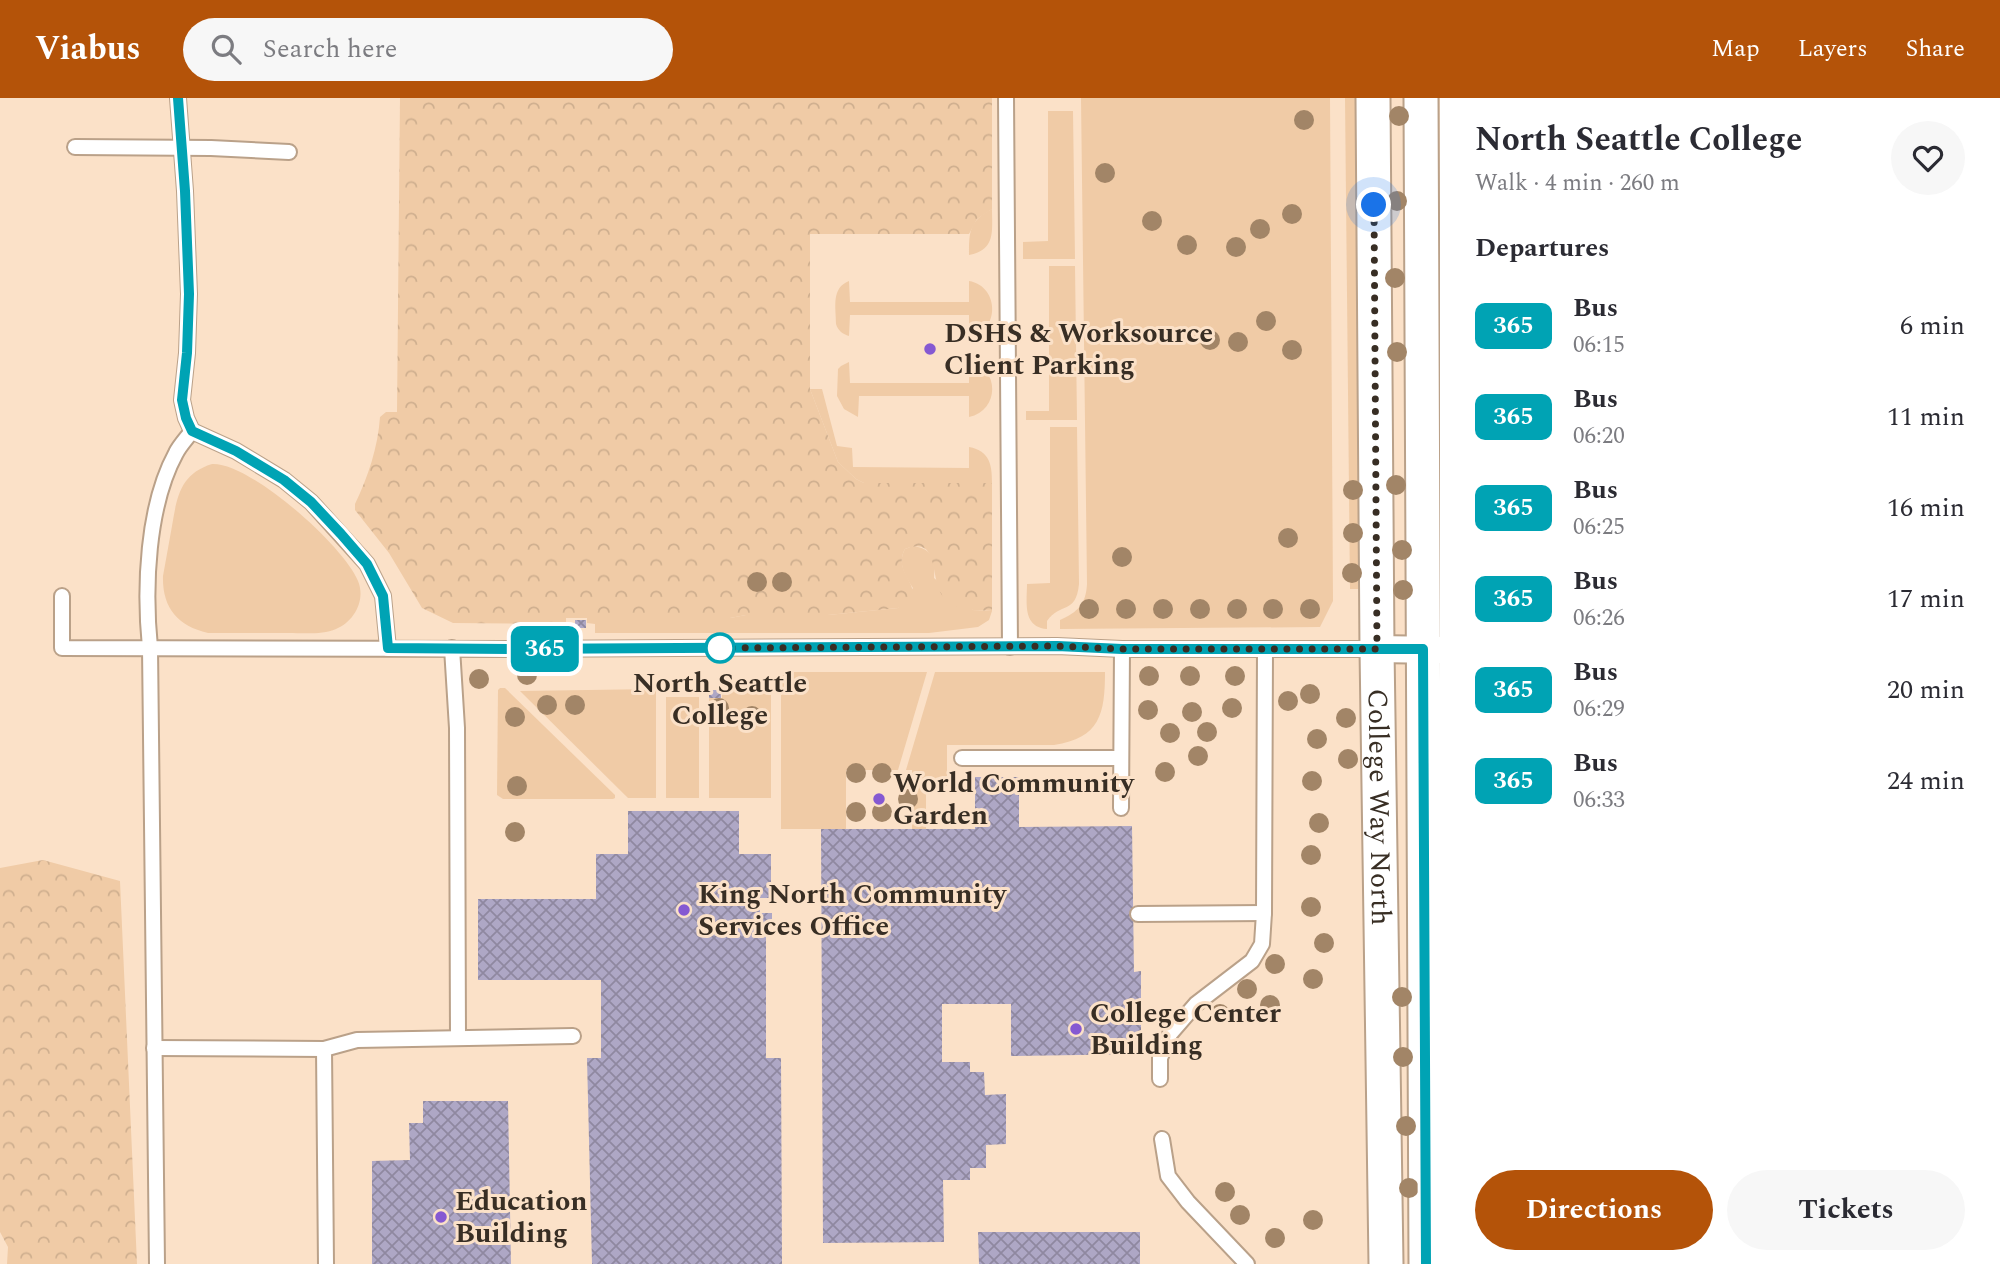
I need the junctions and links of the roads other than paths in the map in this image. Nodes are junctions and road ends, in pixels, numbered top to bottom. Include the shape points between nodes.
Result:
1 (178, 98) edge
2 (1006, 98) edge
3 (1373, 98) edge
4 (1421, 98) edge
5 (75, 147) dead end
6 (182, 148) junction
7 (289, 152) dead end
8 (192, 431) junction
9 (62, 596) dead end
10 (1010, 647) junction
11 (150, 648) junction
12 (388, 648) junction
13 (452, 648) junction
14 (1122, 649) junction
15 (1265, 649) junction
16 (1377, 649) junction
17 (1432, 650) edge
18 (962, 758) dead end
19 (1121, 758) junction
20 (1121, 808) dead end
21 (1264, 913) junction
22 (1138, 914) dead end
23 (573, 1036) dead end
24 (458, 1038) junction
25 (155, 1048) junction
26 (324, 1049) junction
27 (1160, 1079) dead end
28 (1162, 1139) dead end
29 (157, 1264) edge
30 (326, 1264) edge
31 (1247, 1264) edge
32 (1386, 1264) edge
33 (1426, 1264) edge

1 - 6 lane
2 - 10 lane
3 - 16 street, College Way North
4 - 17 street, College Way North
5 - 6 lane
6 - 7 lane
6 - 8 lane via 189,294 182,400
8 - 11 lane via 177,451 156,515 147,578
8 - 12 lane via 284,480 341,534 367,564 383,596
9 - 11 lane via 62,648
10 - 13 lane
10 - 14 lane
11 - 12 lane
11 - 25 lane
12 - 13 lane
13 - 24 lane via 457,728
14 - 15 lane
14 - 19 lane
15 - 16 lane
15 - 21 lane
16 - 17 street
16 - 32 street, College Way North
17 - 33 street, College Way North
18 - 19 lane
19 - 20 lane
21 - 22 lane
21 - 27 lane via 1262,944 1252,961 1196,1004 1170,1034 1160,1058
23 - 24 lane
24 - 26 lane via 357,1040
25 - 26 lane
25 - 29 lane
26 - 30 lane
28 - 31 lane via 1168,1176

